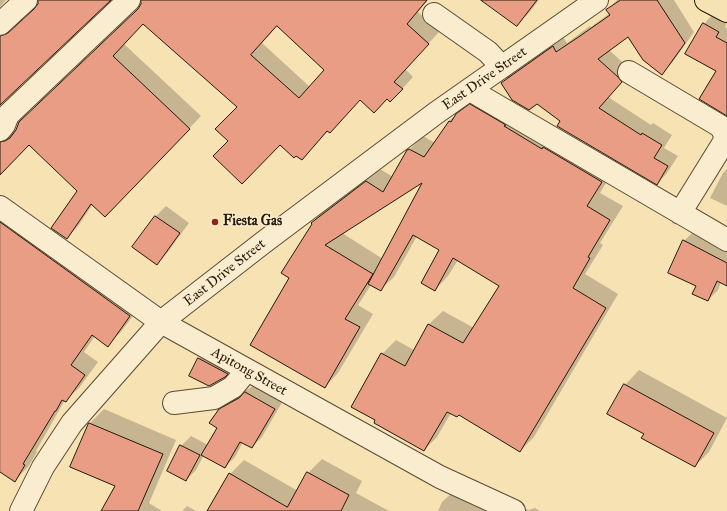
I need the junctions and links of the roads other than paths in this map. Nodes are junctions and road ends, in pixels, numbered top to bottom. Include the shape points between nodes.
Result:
1 (26, 0) edge
2 (129, 0) edge
3 (597, 0) edge
4 (706, 0) edge
5 (727, 11) edge
6 (434, 14) dead end
7 (0, 24) edge
8 (502, 67) junction
9 (629, 72) dead end
10 (470, 90) junction
11 (3, 117) edge
12 (1, 210) edge
13 (680, 213) junction
14 (727, 240) edge
15 (161, 322) junction
16 (247, 370) junction
17 (174, 403) dead end
18 (21, 511) edge
19 (514, 511) edge

1 - 7 street
2 - 11 street
3 - 8 street, East Drive Street
4 - 5 main road
6 - 8 street via 488,52
8 - 10 street, East Drive Street
9 - 13 street via 720,126 725,134 724,142
10 - 13 street
10 - 15 street, East Drive Street via 312,206
12 - 15 street, Apitong Street
13 - 14 street
15 - 16 street, Apitong Street
15 - 18 street, East Drive Street via 72,423 43,467
16 - 17 street via 233,387 214,398
16 - 19 street, Apitong Street via 440,478

